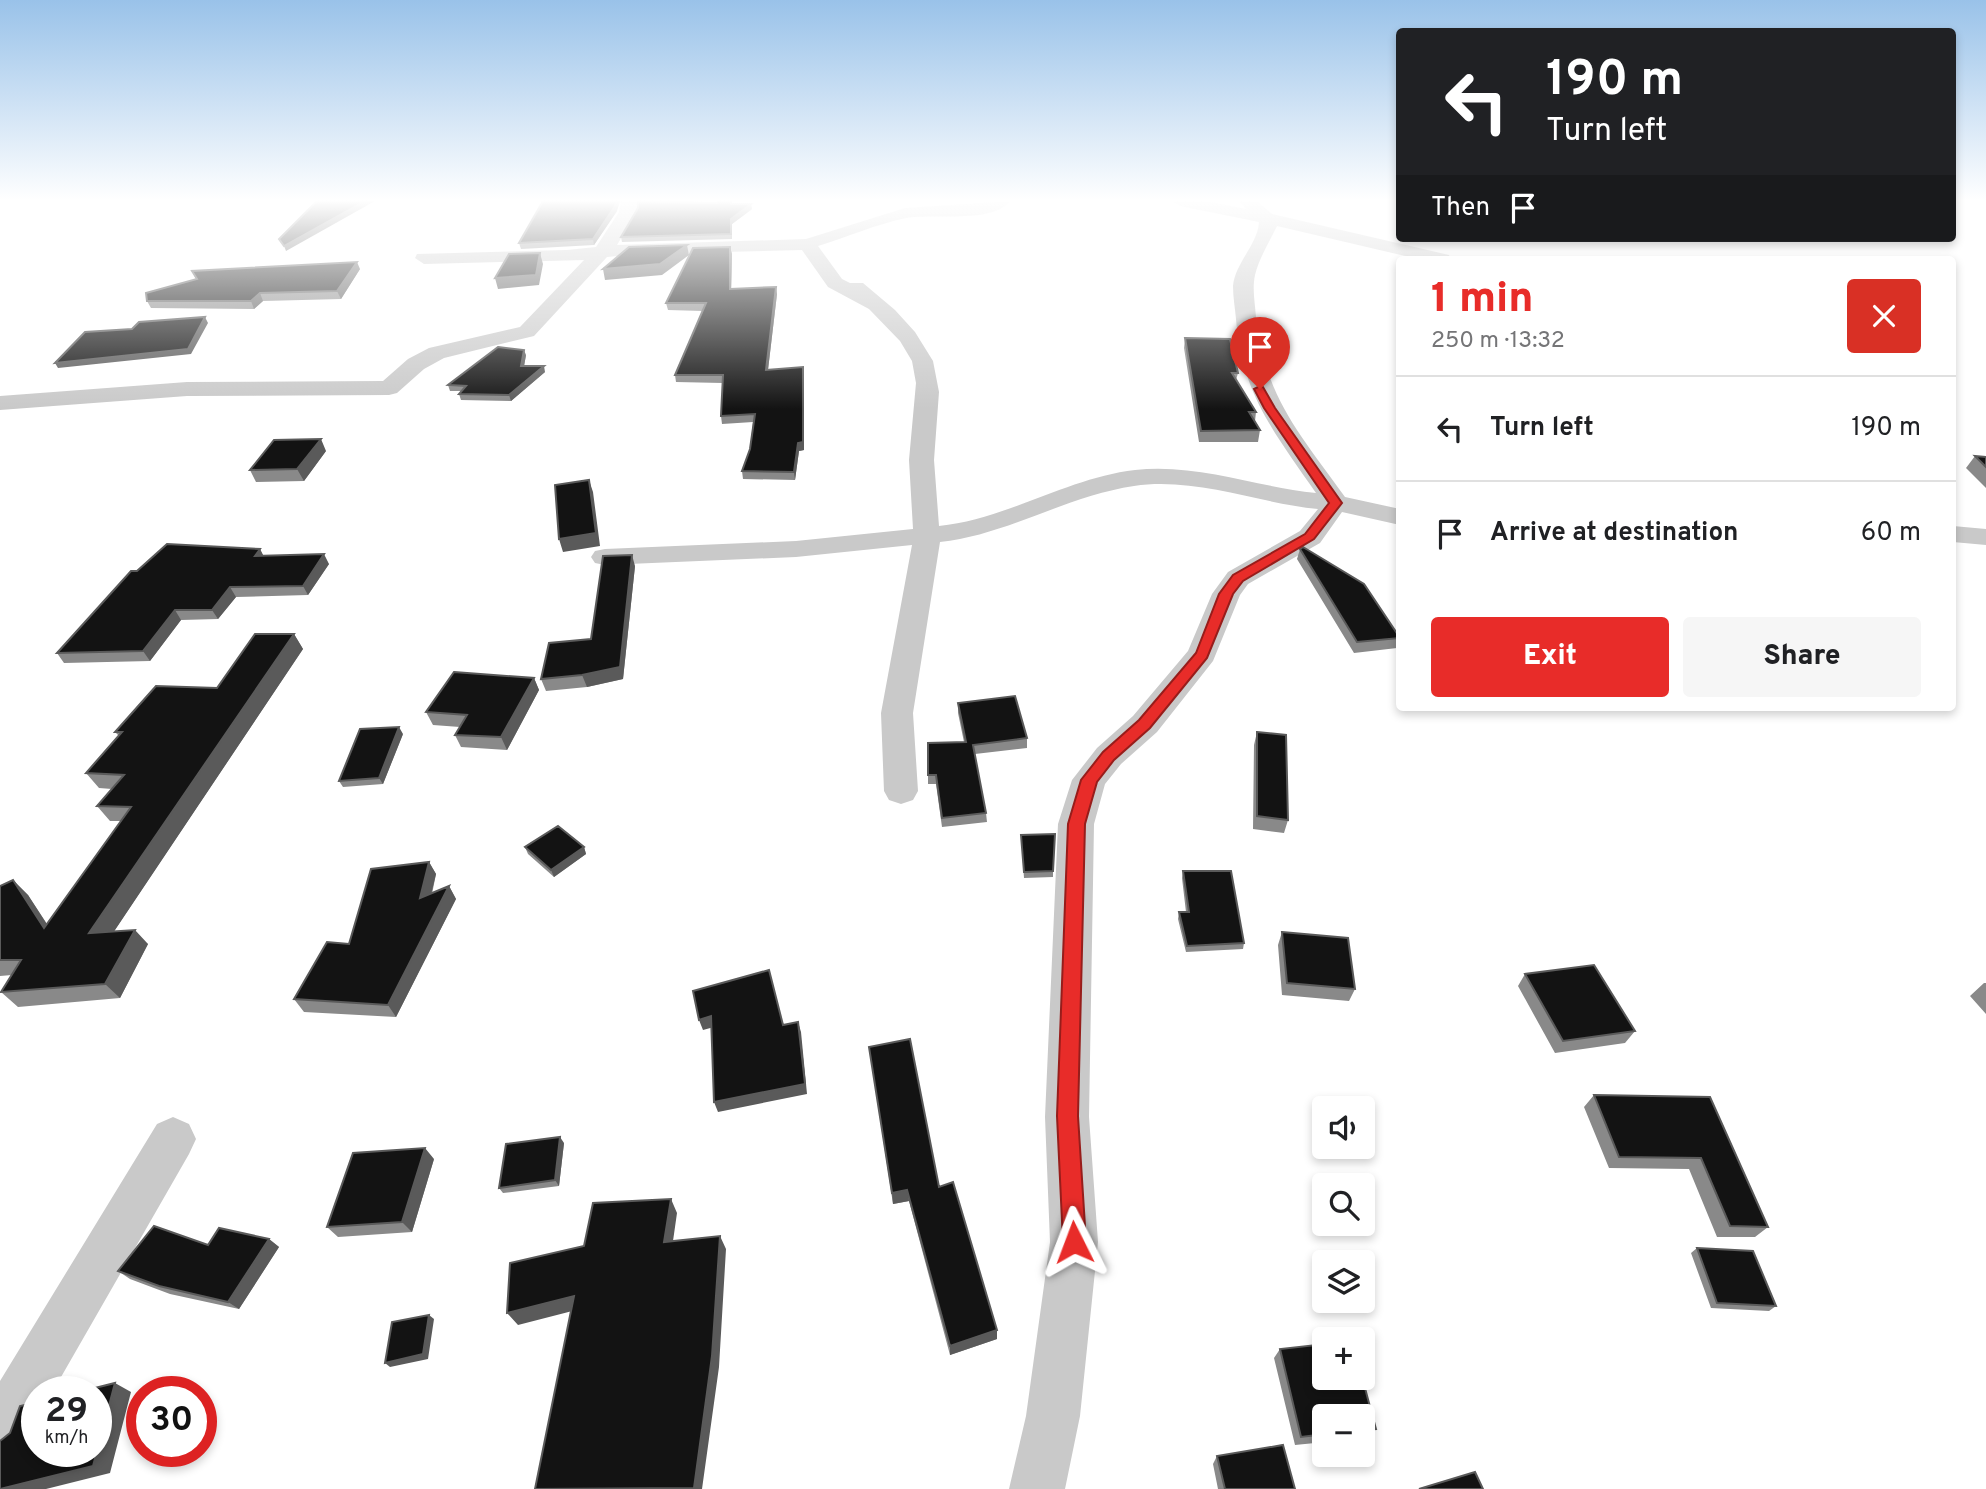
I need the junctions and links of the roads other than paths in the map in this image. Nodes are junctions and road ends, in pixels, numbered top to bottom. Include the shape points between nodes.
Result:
1 (583, 270) edge
2 (826, 270) edge
3 (1246, 270) edge
4 (0, 403) edge
5 (1336, 503) junction
6 (1396, 516) edge
7 (1956, 534) edge
8 (928, 536) junction
9 (1986, 537) edge
10 (605, 557) edge
11 (901, 791) dead end
12 (173, 1139) dead end
13 (0, 1431) edge
14 (1037, 1489) edge

1 - 4 street via 527,332 437,353 415,364 388,388 187,389
2 - 8 street via 835,283 864,293 920,355 926,374 922,449
3 - 5 street via 1243,286 1248,341 1257,379 1270,408
5 - 6 street
5 - 8 street via 1178,476 1135,478 1068,495 993,524
5 - 14 street via 1310,537 1238,578 1226,594 1202,654 1145,724 1089,780 1076,824 1067,1116 1074,1242 1053,1416
7 - 9 street
8 - 10 street via 796,549
8 - 11 street via 897,713
12 - 13 street

